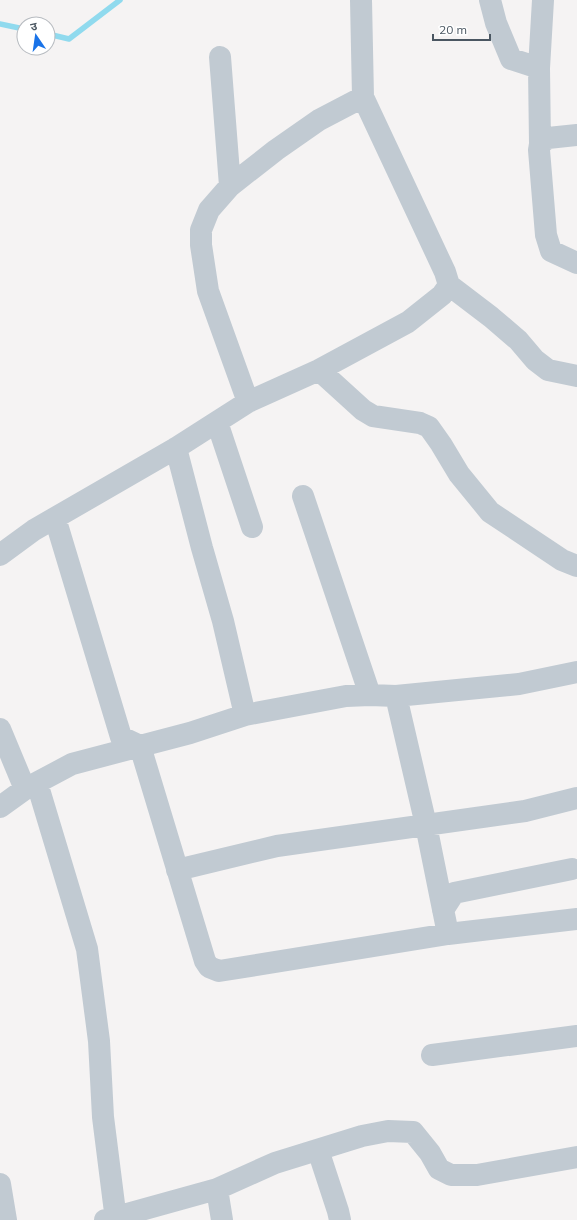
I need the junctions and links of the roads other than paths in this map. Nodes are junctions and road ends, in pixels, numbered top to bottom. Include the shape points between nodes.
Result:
1 (361, 0) edge
2 (490, 0) edge
3 (543, 0) edge
4 (220, 57) dead end
5 (539, 68) junction
6 (364, 97) junction
7 (577, 135) edge
8 (540, 144) junction
9 (230, 186) junction
10 (577, 263) edge
11 (448, 285) junction
12 (319, 370) junction
13 (577, 376) edge
14 (248, 402) junction
15 (217, 422) junction
16 (176, 448) junction
17 (303, 496) dead end
18 (55, 518) junction
19 (252, 527) dead end
20 (0, 555) edge
21 (577, 566) edge
22 (577, 672) edge
23 (370, 695) junction
24 (396, 696) junction
25 (245, 715) junction
26 (2, 737) edge
27 (140, 746) junction
28 (31, 786) junction
29 (577, 798) edge
30 (0, 807) edge
31 (426, 825) junction
32 (572, 869) dead end
33 (177, 870) junction
34 (443, 910) junction
35 (577, 919) edge
36 (448, 934) junction
37 (577, 1036) edge
38 (432, 1056) dead end
39 (318, 1150) junction
40 (577, 1157) edge
41 (0, 1184) edge
42 (217, 1189) junction
43 (113, 1219) edge
44 (6, 1220) edge
45 (222, 1220) edge
46 (340, 1220) edge

1 - 6 street
2 - 5 street via 496,23 511,59
3 - 5 street
4 - 9 street
5 - 8 street
6 - 9 street via 319,120
6 - 11 street via 445,272
7 - 8 street via 548,138
8 - 10 street via 546,235 551,251
9 - 14 street via 209,210 201,230 201,245 208,292
11 - 12 street via 442,295 408,322
11 - 13 street via 492,317 548,370
12 - 14 street
12 - 21 street via 373,416 420,423 429,427 459,474 490,512 562,560
14 - 15 street
15 - 16 street
15 - 19 street
16 - 18 street
16 - 25 street via 223,621
17 - 23 street
18 - 20 street
18 - 27 street via 121,737
22 - 24 street via 519,684
23 - 24 street
23 - 25 street via 346,696
24 - 31 street
25 - 27 street
26 - 28 street
27 - 28 street via 72,764
27 - 33 street
28 - 30 street
28 - 43 street via 87,949 99,1041
29 - 31 street via 525,811
31 - 33 street via 277,846
31 - 34 street
32 - 34 street via 454,893
33 - 36 street via 205,961 209,967 219,971
34 - 36 street
35 - 36 street
37 - 38 street
39 - 40 street via 388,1131 413,1132 430,1152 439,1169 451,1175 477,1175
39 - 42 street via 275,1163
39 - 46 street
41 - 44 street
42 - 43 street
42 - 45 street

